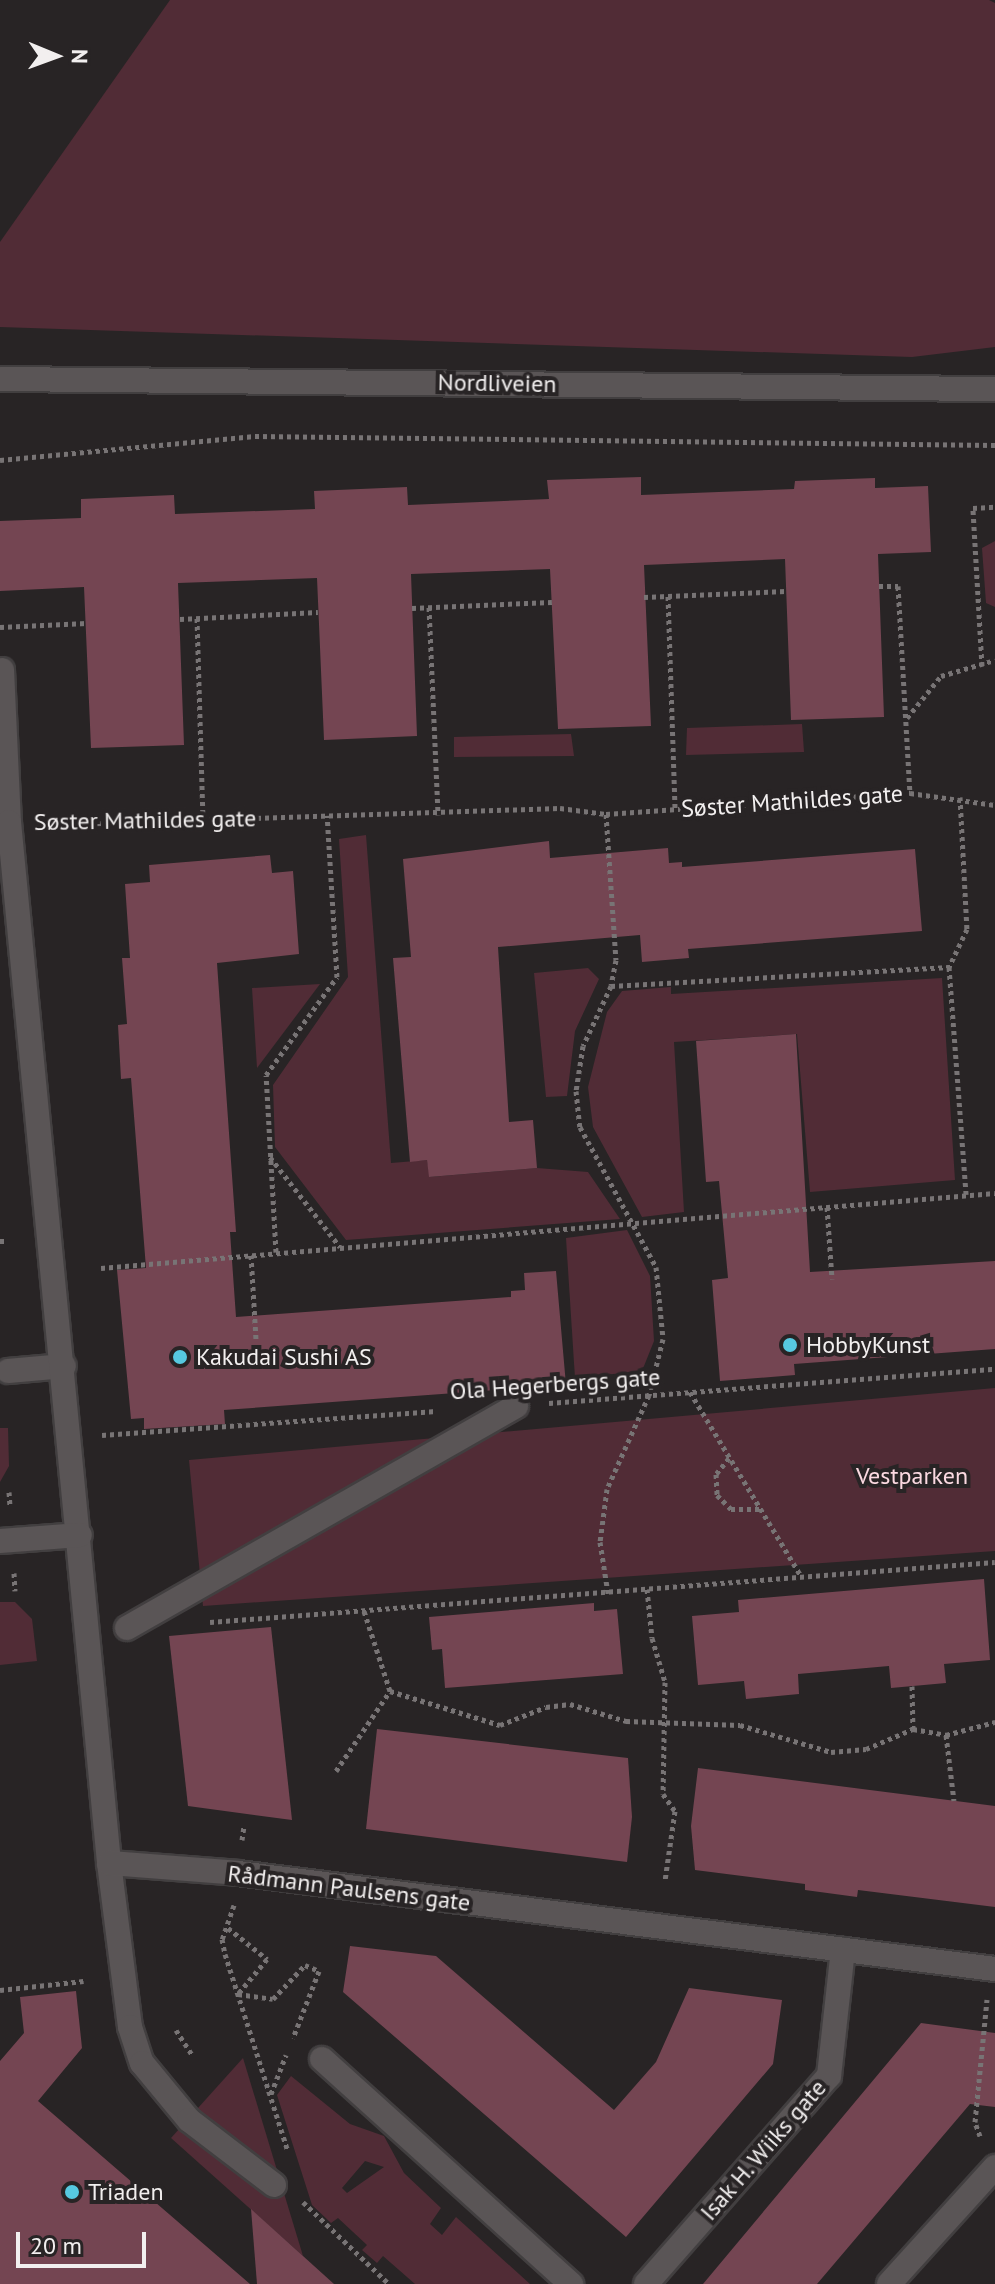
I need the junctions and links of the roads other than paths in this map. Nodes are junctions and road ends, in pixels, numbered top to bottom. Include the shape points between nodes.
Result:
1 (0, 379) edge
2 (995, 389) edge
3 (2, 670) dead end
4 (64, 1366) junction
5 (8, 1371) dead end
6 (516, 1406) road end
7 (80, 1535) junction
8 (0, 1541) edge
9 (127, 1628) dead end
10 (109, 1863) junction
11 (843, 1950) junction
12 (995, 1969) edge
13 (322, 2059) dead end
14 (989, 2156) edge
15 (274, 2185) dead end
16 (571, 2284) edge
17 (646, 2284) edge
18 (889, 2284) edge

1 - 2 street, Nordliveien
3 - 4 street, Søster Mathildes gate via 9,822
4 - 5 street
4 - 7 street, Søster Mathildes gate
6 - 9 street
7 - 8 street
7 - 10 street
10 - 11 street, Rådmann Paulsens gate via 238,1873
10 - 15 street via 130,2027 142,2063 189,2120
11 - 12 street, Rådmann Paulsens gate
11 - 17 street, Isak H. Wiiks gate via 829,2076
13 - 16 street
14 - 18 street

